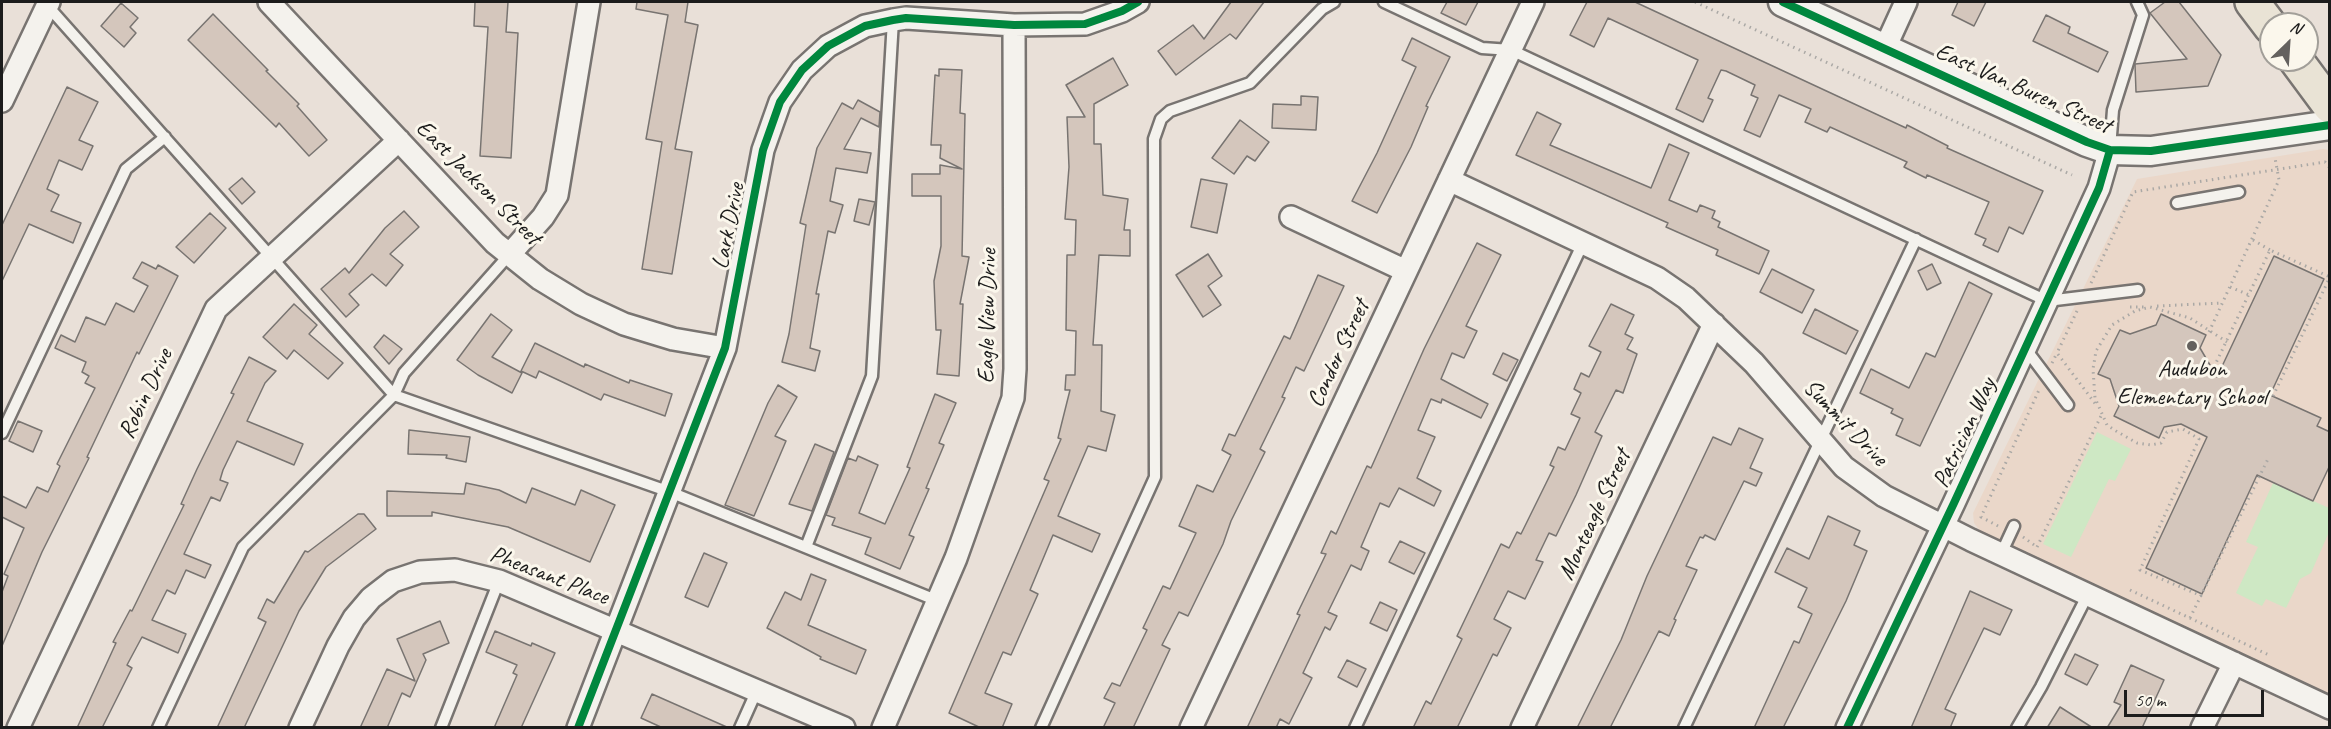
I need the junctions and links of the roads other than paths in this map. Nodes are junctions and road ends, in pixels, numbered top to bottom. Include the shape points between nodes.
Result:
1 (47, 2) edge
2 (269, 2) edge
3 (589, 2) edge
4 (1138, 2) edge
5 (1334, 2) edge
6 (1384, 2) edge
7 (1533, 2) edge
8 (1783, 2) edge
9 (1906, 2) edge
10 (2141, 3) edge
11 (893, 20) junction
12 (1014, 25) junction
13 (1885, 48) junction
14 (1511, 50) junction
15 (2305, 72) edge
16 (2, 101) edge
17 (2330, 106) edge
18 (2330, 126) edge
19 (165, 137) junction
20 (399, 140) junction
21 (2110, 150) junction
22 (1449, 180) junction
23 (2238, 192) dead end
24 (2177, 203) dead end
25 (1291, 217) dead end
26 (1916, 239) junction
27 (1583, 243) junction
28 (509, 255) junction
29 (271, 257) junction
30 (1406, 271) junction
31 (2138, 290) dead end
32 (2047, 301) junction
33 (1714, 324) junction
34 (725, 348) junction
35 (2025, 348) junction
36 (394, 395) junction
37 (2068, 405) dead end
38 (2, 433) edge
39 (1820, 440) junction
40 (670, 492) junction
41 (1943, 527) junction
42 (2013, 529) road end
43 (806, 548) junction
44 (2001, 554) junction
45 (499, 581) junction
46 (2088, 594) junction
47 (938, 602) junction
48 (618, 630) junction
49 (2234, 663) junction
50 (757, 690) junction
51 (2330, 708) edge
52 (18, 728) edge
53 (158, 728) edge
54 (300, 728) edge
55 (441, 728) edge
56 (579, 728) edge
57 (740, 728) edge
58 (844, 728) edge
59 (883, 728) edge
60 (1041, 728) edge
61 (1191, 728) edge
62 (1355, 728) edge
63 (1522, 728) edge
64 (1684, 728) edge
65 (1847, 728) edge
66 (2017, 728) edge
67 (2202, 728) edge

1 - 16 street
1 - 19 lane
2 - 20 street, East Jackson Street
3 - 28 street via 557,195
4 - 12 street, Lark Drive via 1085,24
5 - 60 lane via 1322,9 1250,83 1170,111 1161,118 1154,139 1155,477
6 - 14 lane via 1482,48
7 - 14 street, Condor Street
8 - 13 street, East Van Buren Street
9 - 13 street
10 - 21 lane via 2143,15 2113,111
11 - 12 street, Lark Drive
11 - 34 street, Lark Drive via 865,26 828,46 802,70 780,102 763,150
11 - 43 lane via 872,376
12 - 47 street, Eagle View Drive via 1013,398
13 - 21 street, East Van Buren Street
14 - 22 street, Condor Street
14 - 26 lane
15 - 17 main road
18 - 21 street, East Van Buren Street via 2151,151
19 - 29 lane
19 - 38 lane via 126,169
20 - 28 street, East Jackson Street
20 - 29 street, Robin Drive
21 - 32 street, Patrician Way via 2099,188
22 - 27 street, Summit Drive
22 - 30 street, Condor Street
23 - 24 lane
25 - 30 street
26 - 32 lane
26 - 39 lane
27 - 33 street, Summit Drive via 1657,278
27 - 62 lane
28 - 34 street, East Jackson Street via 571,298 624,324 673,339
28 - 36 lane via 405,373
29 - 36 lane
29 - 52 street, Robin Drive via 216,309 205,328
30 - 61 street, Condor Street
31 - 32 lane
32 - 35 street, Patrician Way
33 - 39 street, Summit Drive via 1754,363
33 - 63 street, Monteagle Street
34 - 40 street, Lark Drive
35 - 37 lane
35 - 41 street, Patrician Way
36 - 40 lane
36 - 53 lane via 243,547
39 - 41 street, Summit Drive via 1862,482
39 - 64 lane
40 - 43 lane
40 - 48 street, Lark Drive
41 - 44 street, Summit Drive
41 - 65 street, Patrician Way
42 - 44 lane
43 - 47 lane
44 - 46 street, Summit Drive
45 - 48 street, Pheasant Place
45 - 54 street, Pheasant Place via 455,570 420,572 393,581 354,618
45 - 55 lane
46 - 49 street, Summit Drive
46 - 66 lane
47 - 59 street, Eagle View Drive
48 - 50 street, Pheasant Place
48 - 56 street, Lark Drive
49 - 51 street, Summit Drive
49 - 67 street
50 - 57 lane
50 - 58 street, Pheasant Place

